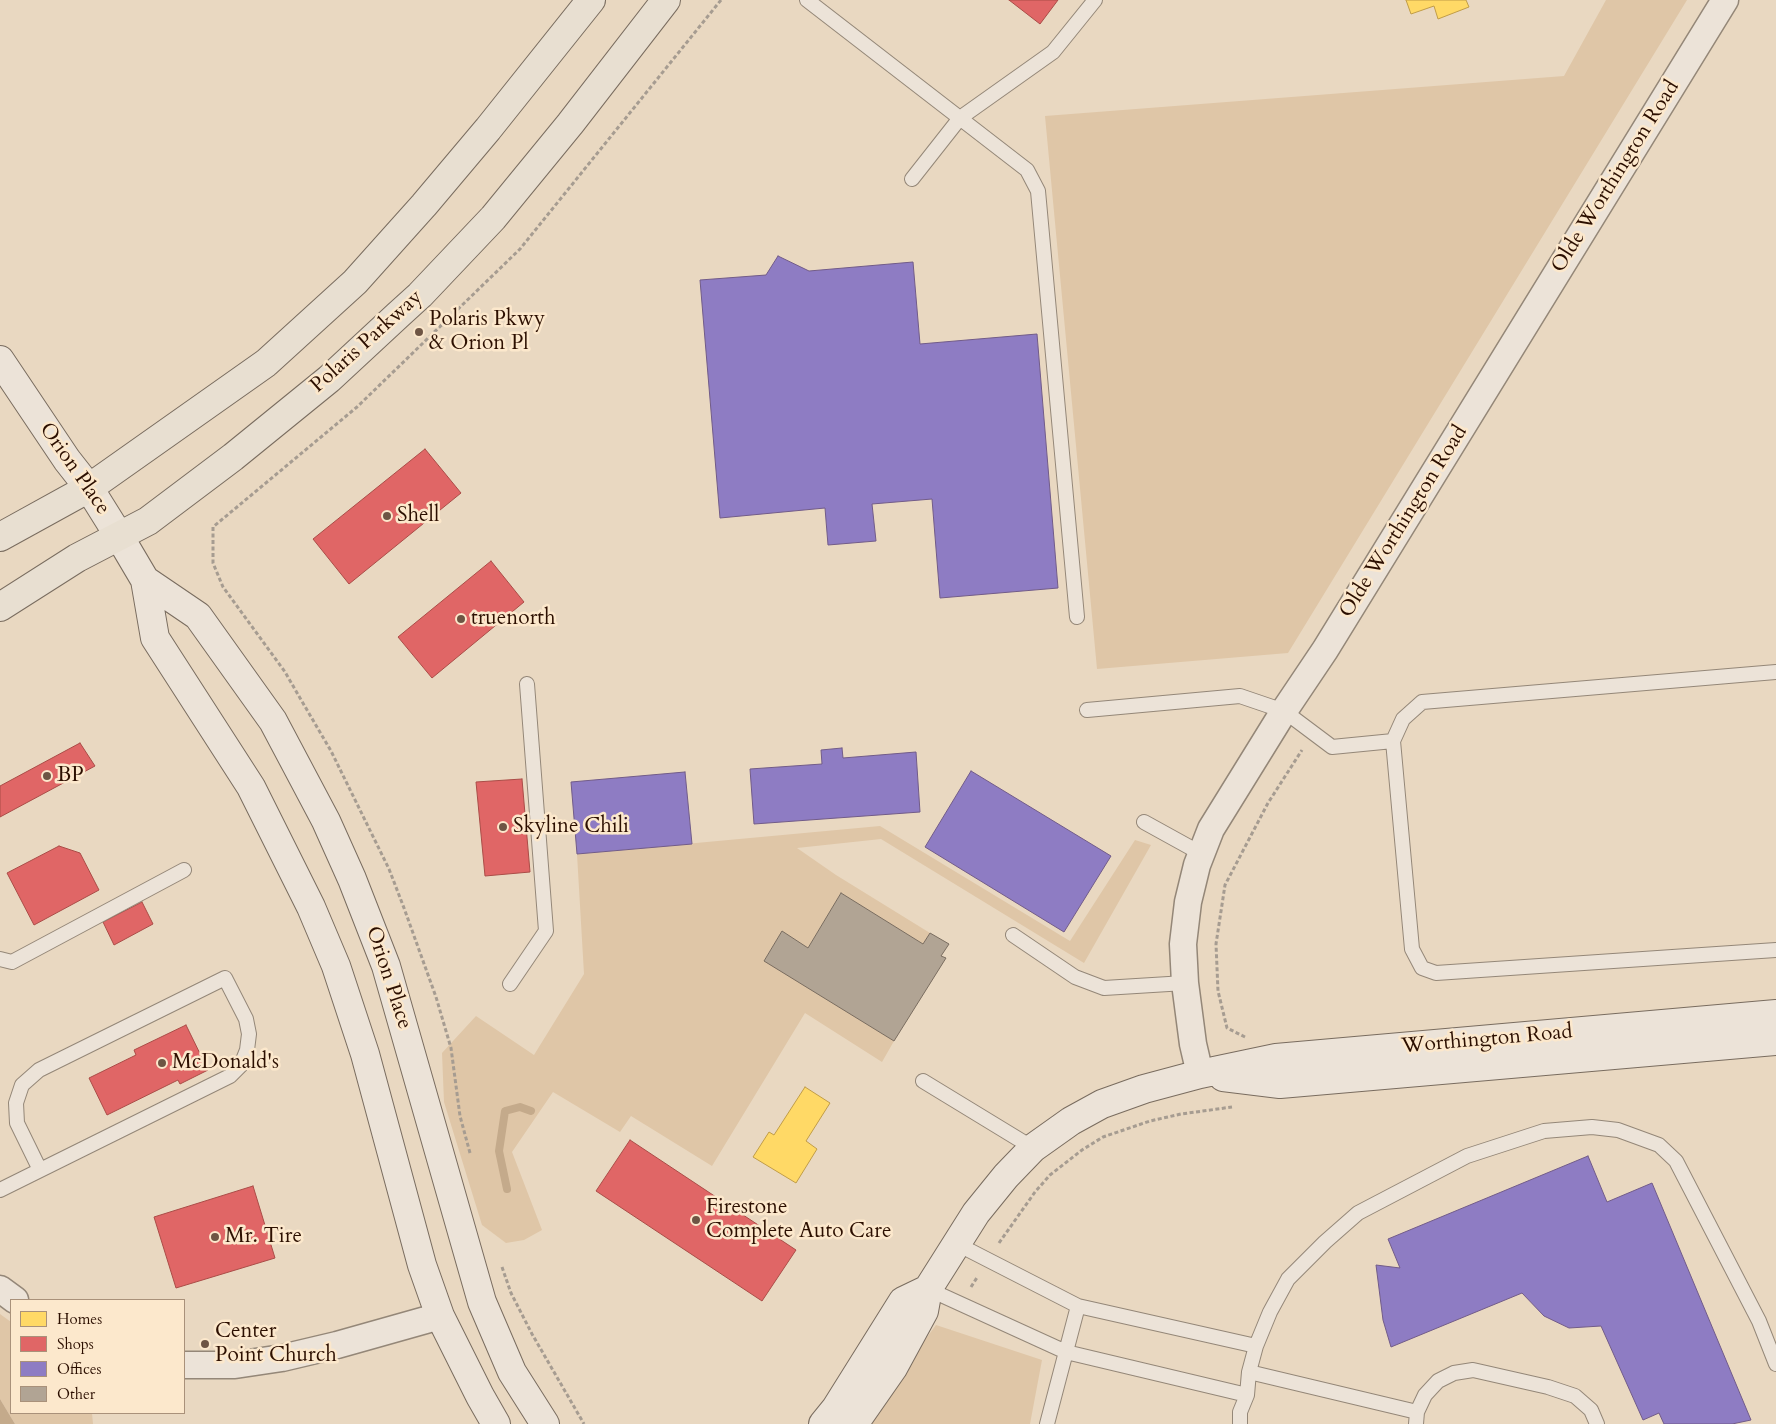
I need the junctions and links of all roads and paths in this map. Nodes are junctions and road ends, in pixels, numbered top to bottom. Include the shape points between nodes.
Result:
1 (591, 0) edge
2 (666, 0) edge
3 (721, 0) edge
4 (806, 0) edge
5 (1095, 0) edge
6 (1725, 0) edge
7 (960, 118) junction
8 (912, 179) dead end
9 (0, 360) edge
10 (89, 488) junction
11 (120, 536) junction
12 (0, 537) edge
13 (145, 580) junction
14 (0, 607) edge
15 (1077, 617) dead end
16 (1776, 672) edge
17 (527, 684) dead end
18 (1087, 710) dead end
19 (1284, 711) junction
20 (1393, 741) junction
21 (1144, 822) dead end
22 (1202, 854) junction
23 (184, 870) dead end
24 (1014, 935) dead end
25 (1776, 950) edge
26 (0, 959) edge
27 (1185, 983) junction
28 (510, 984) dead end
29 (1776, 1014) edge
30 (1776, 1040) edge
31 (1200, 1074) junction
32 (923, 1081) dead end
33 (1235, 1107) dead end
34 (1033, 1148) junction
35 (470, 1154) dead end
36 (40, 1170) junction
37 (0, 1190) edge
38 (957, 1244) junction
39 (999, 1244) dead end
40 (502, 1266) dead end
41 (979, 1273) dead end
42 (0, 1289) edge
43 (928, 1289) junction
44 (969, 1290) dead end
45 (14, 1299) edge
46 (1078, 1306) junction
47 (440, 1316) junction
48 (1256, 1346) junction
49 (1066, 1352) junction
50 (1776, 1364) edge
51 (185, 1365) edge
52 (1249, 1372) junction
53 (1247, 1394) junction
54 (1416, 1418) edge
55 (496, 1424) edge
56 (536, 1424) edge
57 (545, 1424) edge
58 (584, 1424) edge
59 (823, 1424) edge
60 (854, 1424) edge
61 (1047, 1424) edge
62 (1240, 1424) edge
63 (1597, 1424) edge

1 - 10 main road via 488,130 355,282 266,363
2 - 11 main road, Polaris Parkway via 504,205 420,295 329,378 233,458 148,521
3 - 35 path via 520,249 357,407 213,527 213,563 223,587 285,672 327,743 392,876 451,1048 460,1116
4 - 7 lane
5 - 7 lane via 1053,52
6 - 19 street, Olde Worthington Road
7 - 8 lane
7 - 15 lane via 1026,170 1038,191
9 - 10 main road, Orion Place
10 - 11 main road, Orion Place
10 - 12 main road
11 - 13 main road, Orion Place
11 - 14 main road, Polaris Parkway via 77,558
13 - 47 main road, Orion Place via 155,638 251,787 311,907 336,966 365,1054 422,1265
13 - 57 main road, Orion Place via 198,616 273,722 326,821 386,966 482,1302 512,1372
16 - 20 lane via 1422,702 1403,719
17 - 28 lane via 546,931
18 - 19 lane via 1240,696
19 - 20 lane via 1332,747
19 - 22 street, Olde Worthington Road via 1212,829
20 - 25 lane via 1412,949 1422,968 1436,974
21 - 22 lane
22 - 27 street, Olde Worthington Road via 1188,902 1183,944
23 - 26 lane via 12,962
24 - 27 lane via 1075,977 1104,988
27 - 31 street, Olde Worthington Road
29 - 31 main road, Worthington Road via 1276,1058
30 - 31 main road, Worthington Road via 1280,1084
31 - 34 main road, Worthington Road via 1102,1104
32 - 34 lane
33 - 39 path via 1180,1114 1103,1137 1050,1175
34 - 38 main road, Worthington Road via 1006,1176
36 - 36 lane via 230,1076 241,1065 249,1034 246,1019 225,978 39,1070 22,1085 16,1103 17,1123
36 - 37 lane
38 - 43 main road, Worthington Road
38 - 46 lane
40 - 58 path via 511,1293 532,1334
41 - 44 path
42 - 45 street
43 - 49 lane
43 - 59 main road via 903,1300
43 - 60 main road, Worthington Road via 924,1311 911,1336
46 - 48 lane
46 - 49 lane
47 - 51 street via 282,1358 235,1365
47 - 55 main road, Orion Place
47 - 56 main road via 461,1327 489,1375 521,1412
48 - 50 lane via 1288,1279 1358,1213 1467,1156 1544,1132 1592,1127 1641,1137 1659,1145 1676,1161 1759,1321
48 - 52 lane
49 - 53 lane
49 - 61 lane
52 - 53 lane
52 - 54 lane
53 - 62 lane via 1240,1412
54 - 63 lane via 1425,1395 1438,1381 1454,1373 1473,1370 1575,1396 1591,1410

